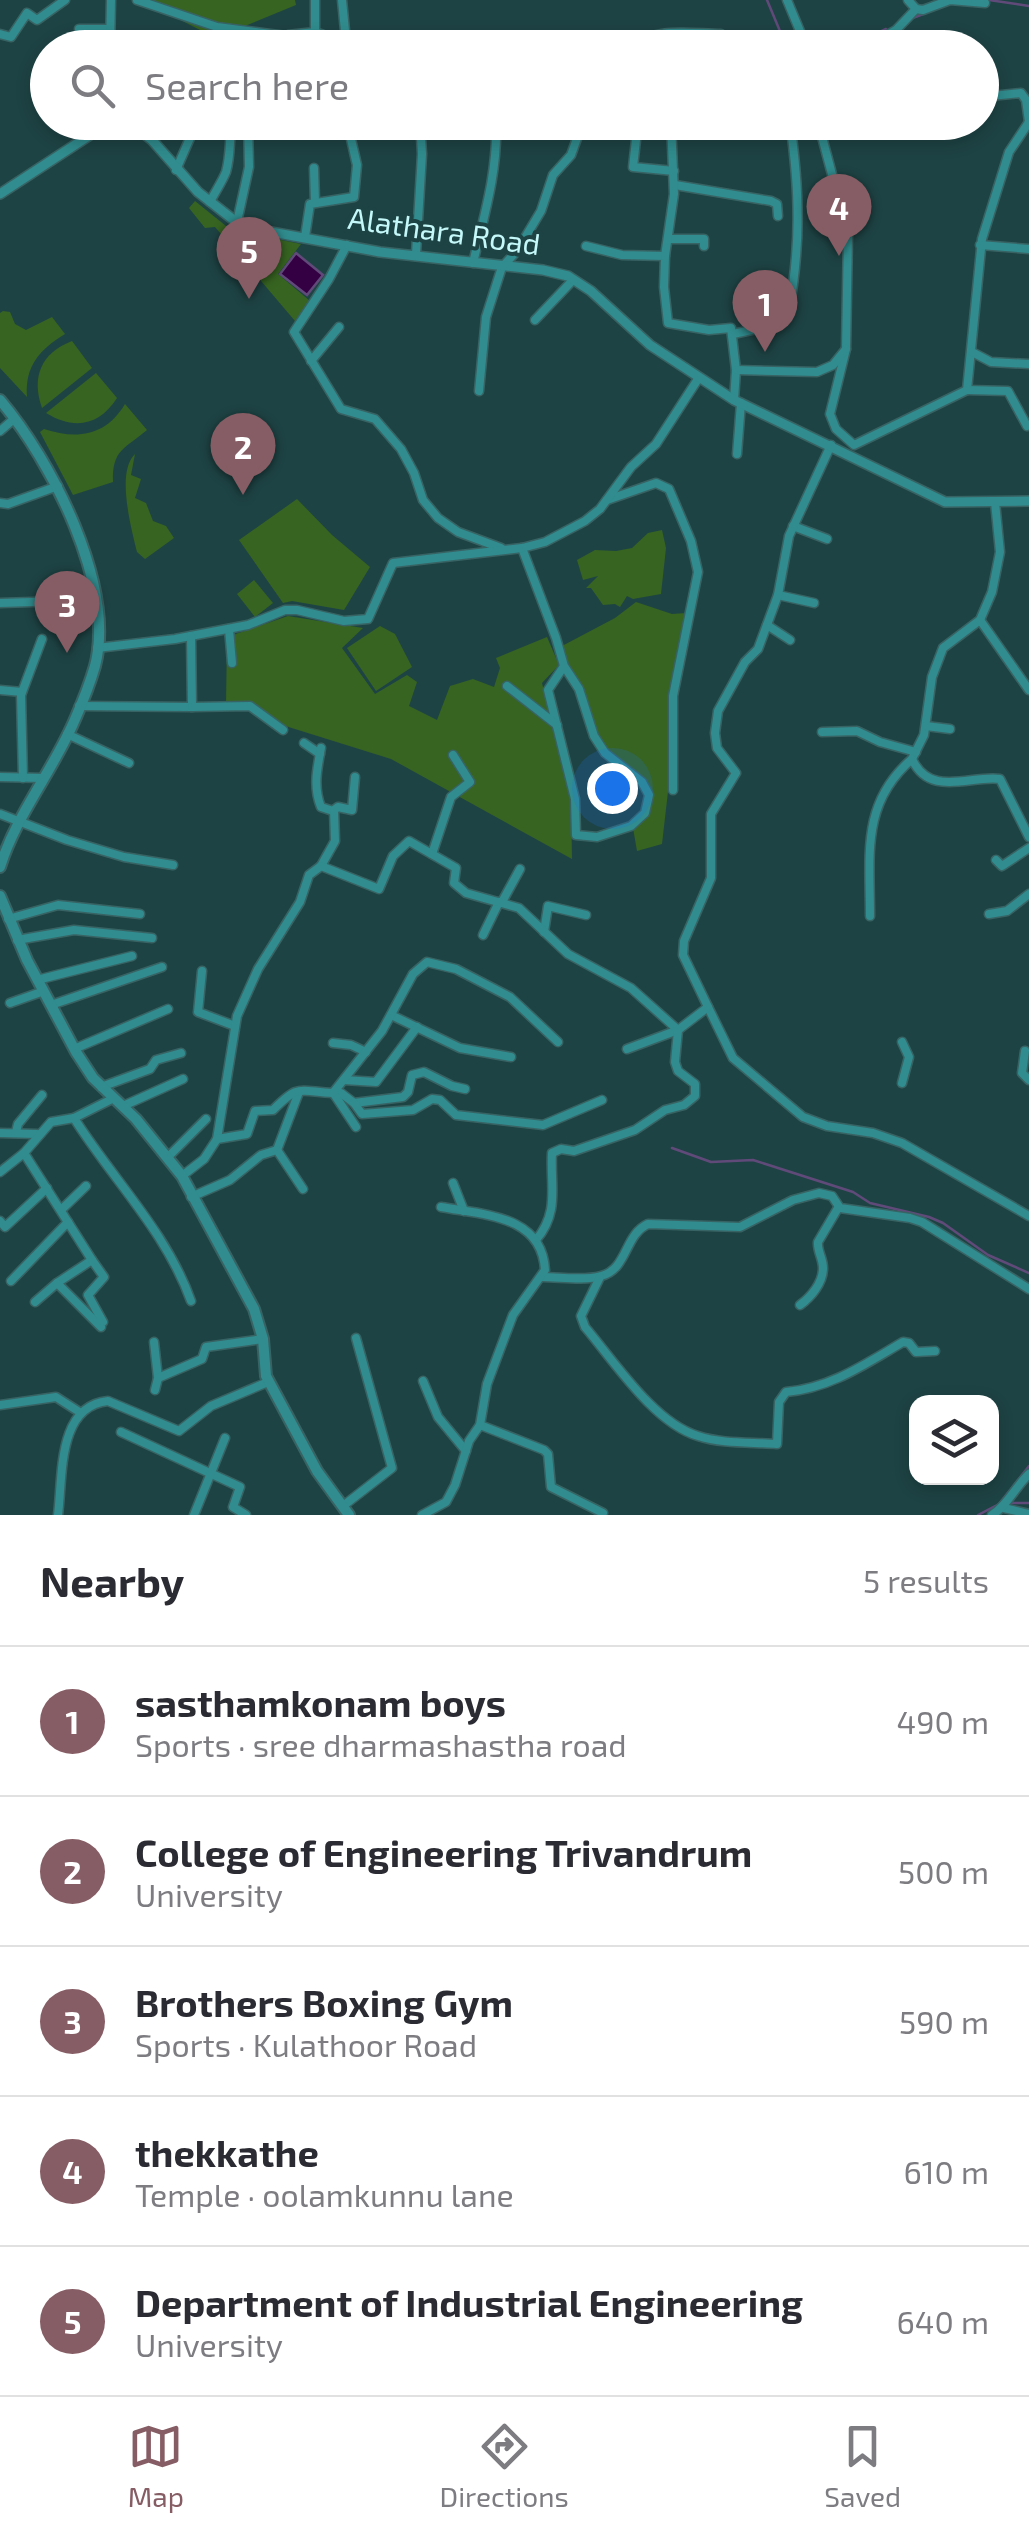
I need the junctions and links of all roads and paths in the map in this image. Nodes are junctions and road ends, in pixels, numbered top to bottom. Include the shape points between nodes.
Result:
1 (65, 0) edge
2 (111, 0) edge
3 (137, 0) edge
4 (315, 0) edge
5 (342, 0) edge
6 (787, 0) edge
7 (908, 0) edge
8 (967, 1) edge
9 (985, 3) dead end
10 (916, 9) junction
11 (80, 29) dead end
12 (110, 29) joint
13 (241, 30) edge
14 (315, 30) edge
15 (345, 30) edge
16 (800, 30) edge
17 (896, 30) edge
18 (0, 34) edge
19 (999, 96) edge
20 (1029, 122) edge
21 (79, 140) edge
22 (152, 140) edge
23 (189, 140) edge
24 (227, 140) edge
25 (248, 140) edge
26 (351, 140) edge
27 (421, 140) edge
28 (496, 140) edge
29 (576, 140) edge
30 (636, 140) edge
31 (672, 140) edge
32 (793, 140) edge
33 (823, 140) edge
34 (226, 166) junction
35 (314, 168) dead end
36 (176, 170) junction
37 (674, 170) junction
38 (248, 173) junction
39 (674, 186) junction
40 (0, 194) edge
41 (210, 202) junction
42 (316, 202) junction
43 (778, 216) dead end
44 (237, 222) junction
45 (305, 237) junction
46 (668, 239) junction
47 (347, 244) junction
48 (586, 246) dead end
49 (704, 246) dead end
50 (980, 246) junction
51 (1029, 249) edge
52 (416, 254) junction
53 (666, 256) junction
54 (473, 262) junction
55 (502, 267) junction
56 (572, 280) junction
57 (535, 320) dead end
58 (339, 326) dead end
59 (733, 334) junction
60 (846, 348) junction
61 (972, 352) junction
62 (311, 361) junction
63 (1029, 364) edge
64 (736, 370) junction
65 (698, 379) junction
66 (967, 390) junction
67 (478, 391) dead end
68 (0, 400) edge
69 (738, 401) junction
70 (15, 418) junction
71 (1027, 426) edge
72 (0, 431) edge
73 (831, 444) junction
74 (737, 454) dead end
75 (58, 486) junction
76 (607, 500) junction
77 (1029, 501) edge
78 (995, 502) junction
79 (0, 503) edge
80 (793, 526) junction
81 (827, 539) dead end
82 (522, 548) junction
83 (505, 550) junction
84 (778, 595) junction
85 (96, 600) junction
86 (814, 603) dead end
87 (0, 604) edge
88 (980, 620) junction
89 (767, 625) junction
90 (229, 629) junction
91 (190, 636) junction
92 (42, 639) dead end
93 (790, 640) dead end
94 (97, 648) junction
95 (232, 663) dead end
96 (564, 666) junction
97 (507, 686) dead end
98 (0, 690) edge
99 (1029, 690) edge
100 (22, 692) junction
101 (79, 706) junction
102 (192, 706) junction
103 (556, 724) junction
104 (926, 726) junction
105 (950, 729) dead end
106 (282, 730) dead end
107 (822, 732) dead end
108 (67, 734) junction
109 (304, 743) dead end
110 (454, 755) dead end
111 (914, 755) junction
112 (129, 763) dead end
113 (356, 776) dead end
114 (0, 777) edge
115 (23, 778) junction
116 (43, 778) junction
117 (673, 790) dead end
118 (352, 810) junction
119 (333, 811) junction
120 (363, 811) dead end
121 (0, 814) edge
122 (21, 820) junction
123 (1029, 837) edge
124 (1029, 848) edge
125 (432, 854) junction
126 (996, 860) dead end
127 (172, 865) dead end
128 (0, 866) edge
129 (321, 866) junction
130 (520, 869) dead end
131 (1029, 894) edge
132 (0, 896) edge
133 (501, 902) junction
134 (140, 914) dead end
135 (989, 914) dead end
136 (586, 915) dead end
137 (870, 916) dead end
138 (8, 919) junction
139 (544, 932) junction
140 (483, 935) dead end
141 (152, 938) dead end
142 (17, 940) junction
143 (132, 956) dead end
144 (162, 967) dead end
145 (202, 970) dead end
146 (37, 980) junction
147 (44, 991) junction
148 (10, 1003) dead end
149 (52, 1005) junction
150 (708, 1007) junction
151 (168, 1009) dead end
152 (390, 1015) junction
153 (235, 1026) junction
154 (416, 1028) junction
155 (678, 1030) junction
156 (558, 1042) dead end
157 (902, 1042) dead end
158 (333, 1043) dead end
159 (627, 1048) dead end
160 (74, 1049) junction
161 (1025, 1051) dead end
162 (181, 1052) dead end
163 (366, 1052) junction
164 (511, 1057) dead end
165 (183, 1079) dead end
166 (344, 1080) junction
167 (1029, 1080) edge
168 (902, 1083) dead end
169 (101, 1088) junction
170 (466, 1089) dead end
171 (299, 1092) junction
172 (333, 1094) junction
173 (42, 1095) dead end
174 (602, 1100) dead end
175 (119, 1102) junction
176 (354, 1102) junction
177 (74, 1118) junction
178 (206, 1119) dead end
179 (356, 1127) dead end
180 (16, 1132) junction
181 (0, 1133) edge
182 (37, 1134) junction
183 (218, 1139) junction
184 (276, 1150) junction
185 (24, 1153) junction
186 (167, 1158) junction
187 (0, 1172) edge
188 (182, 1176) junction
189 (453, 1183) dead end
190 (86, 1186) dead end
191 (47, 1188) junction
192 (303, 1189) dead end
193 (191, 1197) junction
194 (441, 1207) dead end
195 (838, 1208) junction
196 (60, 1210) junction
197 (464, 1212) junction
198 (1029, 1216) edge
199 (0, 1221) edge
200 (68, 1222) junction
201 (536, 1240) junction
202 (978, 1256) junction
203 (92, 1260) junction
204 (972, 1266) dead end
205 (543, 1277) junction
206 (600, 1277) junction
207 (11, 1281) dead end
208 (57, 1283) junction
209 (1029, 1289) edge
210 (190, 1301) dead end
211 (35, 1302) dead end
212 (800, 1305) dead end
213 (356, 1338) dead end
214 (262, 1339) junction
215 (154, 1342) dead end
216 (935, 1351) dead end
217 (158, 1378) junction
218 (423, 1380) dead end
219 (268, 1382) junction
220 (155, 1390) dead end
221 (0, 1403) edge
222 (81, 1412) junction
223 (480, 1425) junction
224 (121, 1432) dead end
225 (225, 1438) dead end
226 (466, 1448) junction
227 (211, 1472) junction
228 (1029, 1474) edge
229 (1004, 1508) junction
230 (346, 1511) edge
231 (604, 1513) edge
232 (1029, 1514) edge
233 (58, 1515) edge
234 (194, 1515) edge
235 (246, 1515) edge
236 (422, 1515) edge
237 (992, 1515) edge

1 - 18 street via 38,20 27,13 11,37
2 - 12 street
3 - 13 street
4 - 14 street
5 - 15 street
6 - 16 street
7 - 10 street
8 - 9 street
8 - 10 street
10 - 17 street
11 - 12 street
19 - 20 street via 1021,94
20 - 50 street via 1009,152
21 - 40 street
22 - 36 street, Alathara Road
23 - 36 street
24 - 34 street
25 - 38 street
26 - 42 street via 358,165 354,197
27 - 52 street
28 - 54 street
29 - 55 street
30 - 37 street via 634,166
31 - 37 street
32 - 59 street via 799,246 788,316
33 - 60 street via 848,234
34 - 38 street
34 - 41 street
35 - 42 street
36 - 41 street, Alathara Road
37 - 39 street
38 - 44 street
39 - 43 street via 771,200
39 - 46 street
41 - 44 street, Alathara Road
42 - 45 street via 308,209
44 - 45 street, Alathara Road
45 - 47 street, Alathara Road
46 - 49 street via 704,239
46 - 53 street
47 - 52 street, Alathara Road
47 - 62 street via 294,332
48 - 53 street
50 - 51 street
50 - 61 street
52 - 54 street, Alathara Road
53 - 59 street via 668,323 731,328
54 - 55 street, Alathara Road
55 - 56 street, Alathara Road
55 - 67 street via 486,318
56 - 57 street
56 - 65 street, Alathara Road
58 - 62 street
59 - 64 street
60 - 64 street via 833,365 816,372
60 - 66 street via 830,414 851,443
61 - 63 street via 990,362
61 - 66 street
62 - 83 street via 341,410 375,419 401,449 438,518
64 - 69 street
65 - 69 street, Alathara Road
65 - 76 street via 656,444
66 - 71 street via 1008,391
68 - 70 main road
69 - 73 street, Alathara Road
69 - 74 street
70 - 72 street
70 - 75 main road
73 - 78 street, Alathara Road via 945,502
73 - 80 street
75 - 79 street
75 - 85 main road
76 - 82 street via 585,521
76 - 117 street via 656,484 669,489 696,557 673,696
77 - 78 street, Alathara Road
78 - 88 street via 999,571
80 - 81 street
80 - 84 street
82 - 83 street
82 - 96 street
83 - 90 street via 393,563 368,618 344,621 285,610
84 - 86 street
84 - 89 street
85 - 87 street
85 - 94 main road
88 - 99 street
88 - 104 street via 942,648
89 - 93 street
89 - 150 street via 718,711 716,748 736,774 711,814 711,878 683,955
90 - 91 street
90 - 95 street
91 - 94 street
91 - 102 street
92 - 100 street
94 - 101 main road
96 - 103 street via 548,690
96 - 103 street via 604,753 642,782 648,795 645,813 631,826 597,837 576,835 575,799
97 - 103 street
98 - 100 street
100 - 115 street
101 - 102 street
101 - 108 main road
102 - 106 street via 250,706
104 - 105 street
104 - 111 street
107 - 111 street via 857,732
108 - 112 street
108 - 116 main road
109 - 119 street via 320,751 317,795 322,808
110 - 125 street via 470,782 451,797
111 - 123 street via 922,773 942,782 1000,779
111 - 137 street via 890,778 873,818
113 - 118 street
114 - 115 street
115 - 116 street
116 - 122 main road
118 - 119 street
118 - 120 street
119 - 129 street via 335,841
121 - 122 street
122 - 127 street via 124,857
122 - 128 main road
124 - 126 street via 1002,866
125 - 129 street via 406,841 379,889
125 - 133 street via 456,868 454,883 466,893
129 - 153 street via 309,874
130 - 133 street
131 - 135 street via 1007,911
132 - 138 main road
133 - 139 street via 519,908
133 - 140 street
134 - 138 street via 58,905
136 - 139 street via 548,906
138 - 142 main road
139 - 155 street via 568,954 631,988
141 - 142 street via 74,930
142 - 146 main road
143 - 146 street
144 - 149 street
145 - 153 street via 198,1012
146 - 147 main road
147 - 148 street
147 - 149 main road
149 - 160 main road
150 - 155 street
150 - 198 street via 733,1058 804,1117 902,1142
151 - 160 street
152 - 154 street
152 - 156 street via 427,962 510,997
152 - 163 street
153 - 183 street
154 - 164 street via 460,1048
154 - 166 street via 376,1082
155 - 159 street
155 - 201 street via 675,1062 695,1084 695,1096 635,1130 552,1153 554,1205
157 - 168 street via 908,1057
158 - 163 street
160 - 169 main road
161 - 167 street via 1022,1074
162 - 169 street
163 - 166 street
165 - 175 street
166 - 172 street
169 - 175 main road
170 - 176 street via 424,1072 412,1076 404,1097
171 - 172 street
171 - 183 street via 281,1098 273,1110 255,1111 245,1135
171 - 184 street
172 - 176 street
172 - 179 street
173 - 180 street
174 - 176 street via 542,1125 456,1115 432,1099 412,1110 362,1114
175 - 177 street
175 - 186 main road
177 - 182 street via 50,1122
177 - 210 street via 158,1234
178 - 186 street
180 - 181 street
180 - 182 street
182 - 185 street
183 - 188 street
184 - 192 street
184 - 193 street
185 - 187 street
185 - 191 street
186 - 188 main road
188 - 193 main road
189 - 197 street
190 - 196 street
191 - 196 street
191 - 199 street via 5,1227
193 - 214 main road via 254,1309
194 - 197 street
195 - 202 street via 910,1218
195 - 206 street via 832,1196 819,1192 740,1226 648,1224 632,1237 618,1267
195 - 212 street via 818,1242 818,1284
196 - 200 street
197 - 201 street via 518,1224
200 - 203 street
200 - 207 street
201 - 205 street via 544,1254
202 - 204 street
202 - 209 street
203 - 208 street
203 - 208 street via 104,1276 88,1295 102,1325
205 - 206 street
205 - 223 street via 514,1314 487,1384
206 - 216 street via 582,1322 664,1418 694,1436 777,1444 779,1402 786,1392 846,1376 904,1342 916,1352
208 - 211 street
213 - 230 street via 392,1468
214 - 217 street via 206,1347 202,1359
214 - 219 main road
215 - 217 street
217 - 220 street
218 - 226 street via 438,1417
219 - 222 street via 211,1406 179,1431 108,1401
219 - 230 main road
221 - 222 street via 56,1396
222 - 233 street via 67,1440
223 - 226 street
223 - 231 street via 544,1450 551,1486
224 - 227 street
225 - 227 street
226 - 236 street via 446,1502
227 - 234 street
227 - 235 street via 240,1487 233,1507
228 - 229 street
229 - 232 street
229 - 237 street

